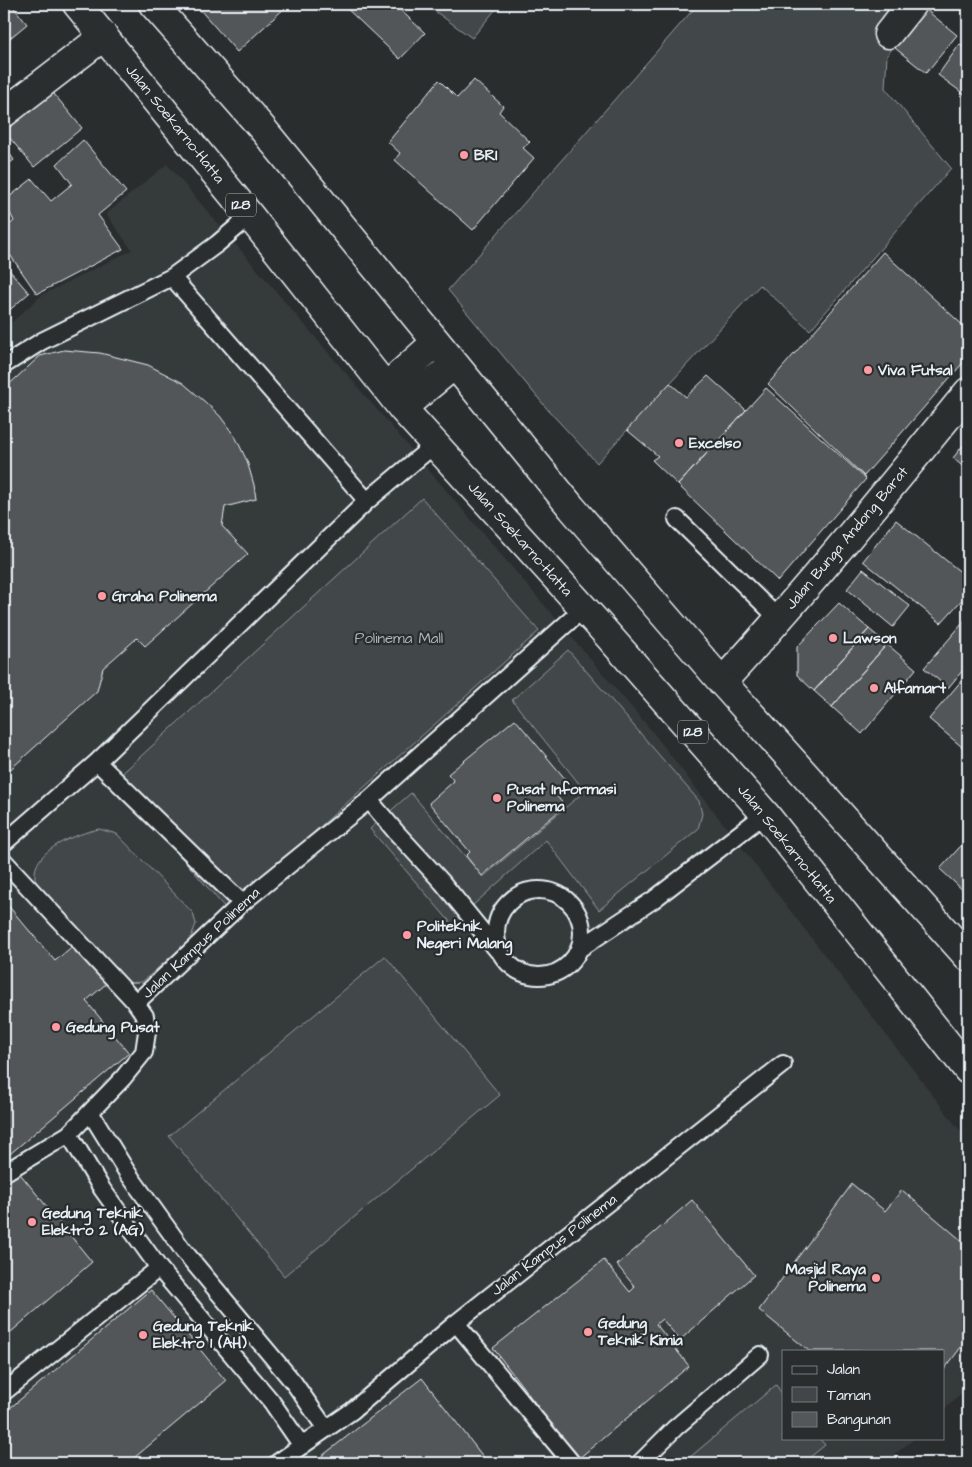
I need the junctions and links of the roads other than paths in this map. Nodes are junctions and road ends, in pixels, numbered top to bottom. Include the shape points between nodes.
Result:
1 (77, 4) edge
2 (153, 4) edge
3 (912, 4) edge
4 (888, 34) dead end
5 (104, 36) junction
6 (4, 113) edge
7 (250, 216) junction
8 (172, 277) junction
9 (436, 342) junction
10 (4, 365) edge
11 (454, 365) junction
12 (386, 387) junction
13 (968, 392) edge
14 (402, 408) junction
15 (434, 445) junction
16 (367, 501) junction
17 (677, 519) dead end
18 (584, 608) junction
19 (779, 619) junction
20 (722, 682) junction
21 (98, 762) junction
22 (370, 800) junction
23 (765, 814) junction
24 (4, 843) edge
25 (4, 861) edge
26 (242, 903) junction
27 (580, 949) junction
28 (502, 956) junction
29 (968, 957) edge
30 (136, 1002) junction
31 (783, 1064) dead end
32 (968, 1070) edge
33 (90, 1112) junction
34 (69, 1134) junction
35 (4, 1173) edge
36 (160, 1268) junction
37 (456, 1323) junction
38 (760, 1355) dead end
39 (4, 1392) edge
40 (326, 1429) junction
41 (302, 1446) junction
42 (276, 1463) edge
43 (572, 1463) edge
44 (640, 1463) edge

1 - 5 main road, Jalan Soekarno-Hatta / 128
2 - 9 main road via 262,128
3 - 4 main road
5 - 6 main road
5 - 7 main road, Jalan Soekarno-Hatta / 128
7 - 8 lane
7 - 12 main road, Jalan Soekarno-Hatta / 128
8 - 10 lane via 42,341
8 - 16 lane
9 - 11 main road
9 - 12 main road
11 - 14 main road
11 - 20 main road
12 - 14 main road, Jalan Soekarno-Hatta / 128
13 - 19 main road, Jalan Bunga Andong Barat
14 - 15 main road, Jalan Soekarno-Hatta / 128
15 - 16 lane
15 - 18 main road, Jalan Soekarno-Hatta / 128
16 - 21 lane
17 - 19 lane
18 - 22 lane, Jalan Kampus Polinema
18 - 23 main road, Jalan Soekarno-Hatta / 128
19 - 20 main road, Jalan Bunga Andong Barat
20 - 29 main road
21 - 24 lane
21 - 26 lane
22 - 26 lane, Jalan Kampus Polinema
22 - 28 lane
23 - 27 lane via 653,900
23 - 32 main road, Jalan Soekarno-Hatta / 128
25 - 30 lane
26 - 30 lane, Jalan Kampus Polinema
27 - 28 lane via 573,961 550,976 522,974
27 - 28 lane via 581,919 574,906 549,890 534,889 520,894 499,915 496,942
30 - 33 lane, Jalan Kampus Polinema via 145,1016 144,1052
31 - 37 lane, Jalan Kampus Polinema
33 - 34 lane, Jalan Kampus Polinema
33 - 40 lane via 127,1172 183,1250 294,1383
34 - 35 lane, Jalan Kampus Polinema
34 - 36 lane via 102,1189
36 - 39 lane
36 - 41 lane via 271,1401
37 - 40 lane, Jalan Kampus Polinema
37 - 43 lane
38 - 44 lane via 675,1428
40 - 41 lane, Jalan Kampus Polinema
41 - 42 lane, Jalan Kampus Polinema

